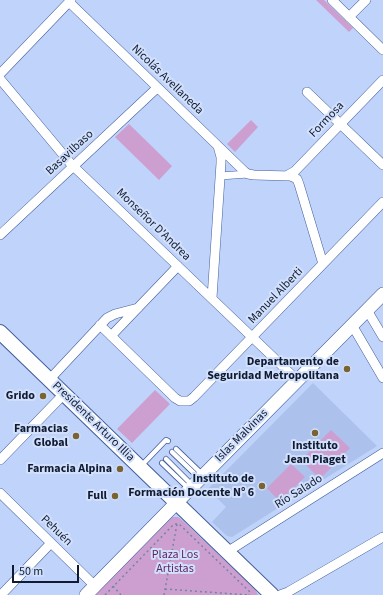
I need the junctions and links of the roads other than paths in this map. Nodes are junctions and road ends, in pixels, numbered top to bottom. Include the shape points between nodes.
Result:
1 (332, 0) edge
2 (366, 0) edge
3 (70, 1) edge
4 (349, 17) junction
5 (383, 50) edge
6 (0, 74) edge
7 (0, 79) edge
8 (383, 80) edge
9 (157, 88) junction
10 (307, 92) dead end
11 (340, 124) junction
12 (217, 145) junction
13 (383, 165) edge
14 (74, 166) junction
15 (248, 174) junction
16 (288, 175) junction
17 (220, 176) junction
18 (383, 202) edge
19 (0, 235) edge
20 (323, 264) junction
21 (178, 266) junction
22 (383, 294) edge
23 (212, 298) junction
24 (138, 308) junction
25 (367, 310) junction
26 (100, 325) junction
27 (352, 325) junction
28 (0, 332) edge
29 (111, 336) junction
30 (252, 337) junction
31 (383, 337) edge
32 (383, 378) edge
33 (49, 380) junction
34 (297, 380) junction
35 (64, 394) junction
36 (165, 443) dead end
37 (174, 451) dead end
38 (383, 453) edge
39 (0, 460) edge
40 (164, 461) dead end
41 (140, 467) junction
42 (196, 482) junction
43 (0, 493) edge
44 (176, 503) junction
45 (383, 537) edge
46 (51, 543) junction
47 (227, 552) junction
48 (90, 590) edge
49 (0, 595) edge
50 (272, 595) edge
51 (280, 595) edge

1 - 4 street
2 - 4 street
3 - 6 street
3 - 9 street, Nicolás Avellaneda
4 - 5 street
7 - 14 street, Monseñor D'Andrea
8 - 11 street, Formosa
9 - 12 street, Nicolás Avellaneda
9 - 14 street, Basavilbaso
10 - 11 street
11 - 13 street
11 - 16 street, Formosa via 295,171
12 - 15 street, Nicolás Avellaneda
12 - 17 street via 221,157
14 - 19 street, Basavilbaso
14 - 21 street, Monseñor D'Andrea
15 - 16 street
15 - 17 street
16 - 20 street via 299,182
17 - 23 street
18 - 20 street, Manuel Alberti
20 - 30 street, Manuel Alberti
21 - 23 street, Monseñor D'Andrea
21 - 24 street
22 - 25 main road, Islas Malvinas
23 - 30 street, Monseñor D'Andrea
24 - 26 street via 112,315
24 - 29 street
25 - 27 main road, Islas Malvinas
25 - 31 street
26 - 29 street
26 - 33 street
27 - 32 street
27 - 34 main road, Islas Malvinas
28 - 33 main road, Presidente Arturo Illia
29 - 30 street, Manuel Alberti via 172,397 183,402 194,398
30 - 34 street, Monseñor D'Andrea
33 - 35 main road, Presidente Arturo Illia
34 - 42 main road, Islas Malvinas
35 - 39 street
35 - 41 main road, Presidente Arturo Illia
36 - 41 lane
37 - 42 lane
38 - 47 street, Río Salado
40 - 42 lane
41 - 44 main road, Presidente Arturo Illia
42 - 44 main road, Islas Malvinas
43 - 46 street, Pehuén
44 - 47 main road, Presidente Arturo Illia
44 - 48 main road, Islas Malvinas
45 - 51 street
46 - 48 street, Pehuén
46 - 49 street
47 - 50 main road, Presidente Arturo Illia

